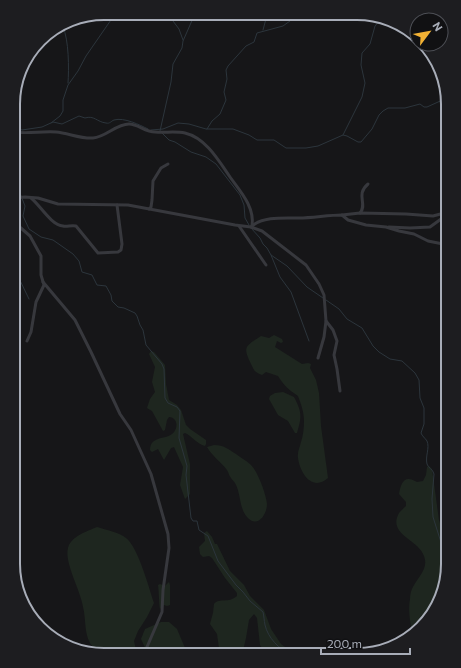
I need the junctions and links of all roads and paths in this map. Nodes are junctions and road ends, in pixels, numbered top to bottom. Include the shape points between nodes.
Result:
1 (20, 132) edge
2 (168, 164) dead end
3 (368, 184) dead end
4 (30, 197) junction
5 (20, 198) edge
6 (118, 205) junction
7 (149, 209) junction
8 (360, 213) junction
9 (441, 214) edge
10 (342, 215) junction
11 (441, 218) edge
12 (239, 226) junction
13 (252, 226) junction
14 (20, 227) edge
15 (386, 227) junction
16 (441, 244) edge
17 (266, 265) dead end
18 (43, 282) junction
19 (326, 321) junction
20 (27, 341) dead end
21 (318, 358) dead end
22 (340, 391) dead end
23 (147, 648) edge

1 - 13 street via 57,132 92,138 128,123 154,132 186,133 198,139 215,154 243,194 252,215
2 - 7 street via 161,168 152,180 152,200
3 - 8 street via 361,193 363,208
4 - 5 street
4 - 6 street via 58,204
4 - 6 street via 58,224 76,226 98,253 122,250
6 - 7 street
7 - 12 street
8 - 9 street
8 - 10 street
10 - 13 street via 285,217 261,221
10 - 15 street via 348,220 366,225
11 - 15 street via 430,227
12 - 13 street
12 - 17 street
13 - 19 street via 306,265 324,295
14 - 18 street via 30,236 39,250
15 - 16 street
18 - 20 street via 43,290 36,302
18 - 23 street via 75,320 120,414 131,430 155,487 168,534 169,548 162,612
19 - 21 street
19 - 22 street via 337,341 334,355

